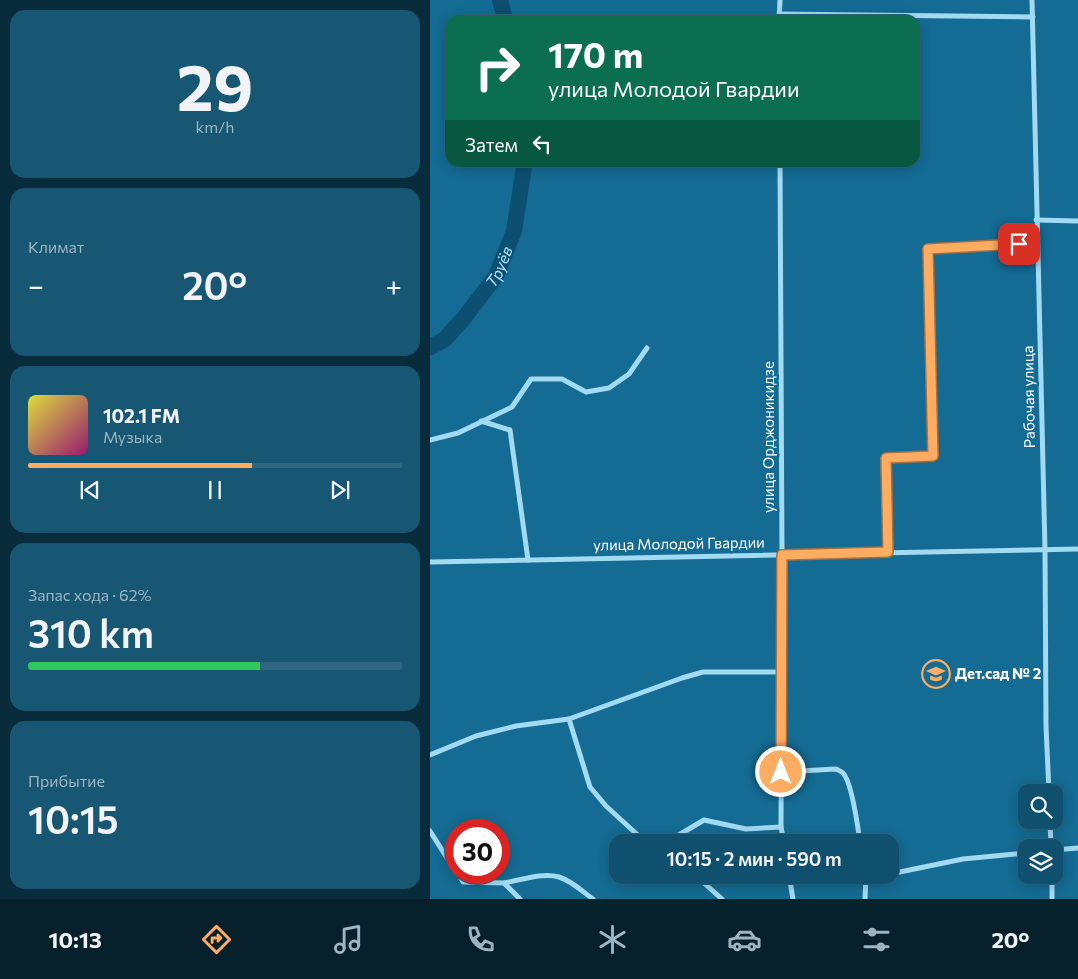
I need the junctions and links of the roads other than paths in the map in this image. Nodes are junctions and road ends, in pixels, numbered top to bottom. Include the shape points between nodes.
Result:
1 (780, 0) edge
2 (1032, 0) edge
3 (780, 15) edge
4 (920, 17) edge
5 (1033, 17) junction
6 (780, 167) edge
7 (1036, 220) junction
8 (1078, 220) edge
9 (1037, 244) junction
10 (647, 348) dead end
11 (481, 421) junction
12 (430, 440) edge
13 (1078, 549) edge
14 (1045, 550) junction
15 (888, 552) junction
16 (782, 555) junction
17 (528, 560) junction
18 (430, 562) edge
19 (782, 672) junction
20 (569, 719) junction
21 (430, 755) edge
22 (781, 772) junction
23 (1049, 784) edge
24 (781, 827) junction
25 (430, 831) edge
26 (637, 834) edge
27 (684, 834) edge
28 (782, 834) edge
29 (859, 834) edge
30 (1078, 848) edge
31 (1063, 849) edge
32 (1018, 854) edge
33 (445, 855) edge
34 (899, 872) edge
35 (510, 882) edge
36 (505, 884) edge
37 (705, 884) edge
38 (790, 884) edge
39 (866, 884) edge
40 (1052, 884) edge
41 (520, 899) edge
42 (593, 899) edge
43 (722, 899) edge
44 (793, 899) edge
45 (865, 899) edge
46 (1052, 899) edge

1 - 3 street
2 - 5 street, Рабочая улица
4 - 5 street
5 - 7 street, Рабочая улица
6 - 16 street, улица Орджоникидзе
7 - 8 street
7 - 9 street, Рабочая улица
9 - 14 street, Рабочая улица
9 - 15 street via 928,249 933,456 886,458
10 - 11 street via 628,374 609,388 586,392 562,379 530,379 512,407
11 - 12 street via 458,433
11 - 17 street via 510,430
13 - 14 street, улица Молодой Гвардии
14 - 15 street, улица Молодой Гвардии
14 - 23 street, Рабочая улица
15 - 16 street, улица Молодой Гвардии
16 - 17 street, улица Молодой Гвардии
16 - 19 street, улица Орджоникидзе
17 - 18 street, улица Молодой Гвардии
19 - 20 street via 703,672
19 - 22 street, улица Орджоникидзе
20 - 21 street via 516,726 476,736
20 - 26 street via 590,787
22 - 24 street, улица Орджоникидзе
22 - 29 street via 836,769 843,773
24 - 27 street via 746,829 704,820
24 - 28 street, улица Орджоникидзе
25 - 33 street
30 - 31 street
32 - 34 street via 962,859
35 - 42 street via 559,877
36 - 41 street
37 - 43 street
38 - 44 street
39 - 45 street
40 - 46 street

